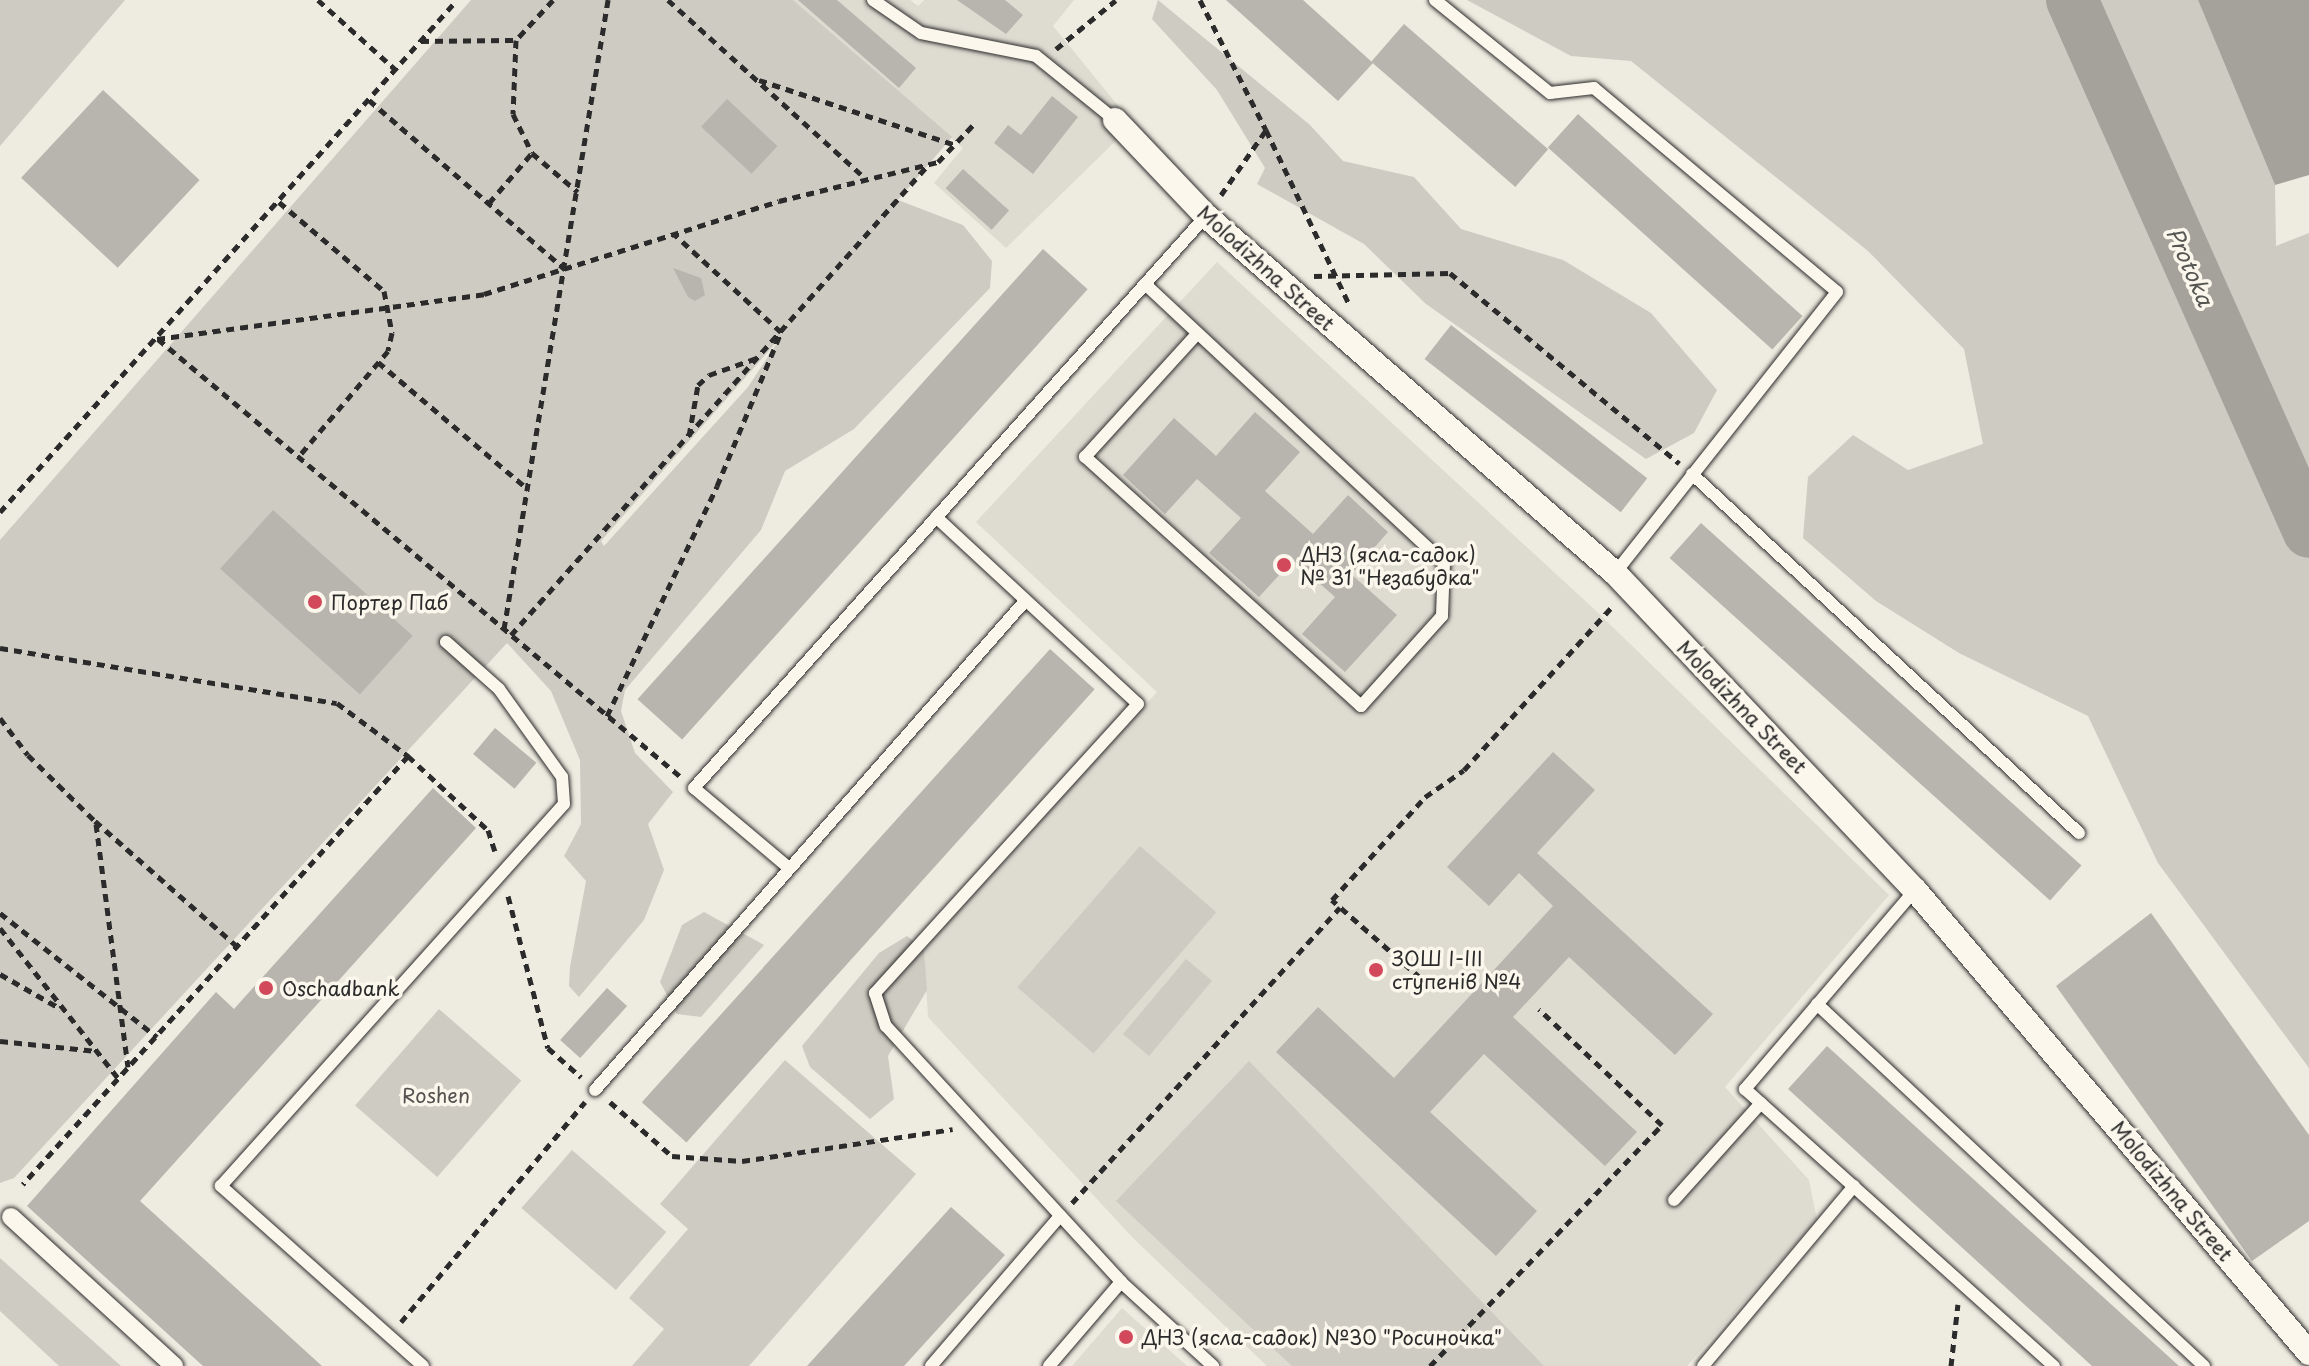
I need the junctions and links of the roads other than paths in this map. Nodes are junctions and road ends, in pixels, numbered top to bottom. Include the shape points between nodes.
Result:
1 (873, 0) edge
2 (1435, 0) edge
3 (1115, 120) joint
4 (1206, 216) junction
5 (1145, 284) junction
6 (1197, 334) junction
7 (1692, 474) junction
8 (936, 517) junction
9 (1622, 581) junction
10 (1025, 601) junction
11 (446, 642) dead end
12 (2079, 833) dead end
13 (789, 868) junction
14 (1915, 890) junction
15 (1817, 1004) junction
16 (595, 1090) road end
17 (1761, 1103) junction
18 (1854, 1186) junction
19 (1674, 1200) dead end
20 (1060, 1216) junction
21 (11, 1217) dead end
22 (1121, 1282) junction
23 (2309, 1353) edge
24 (174, 1366) edge
25 (423, 1366) edge
26 (931, 1366) edge
27 (1049, 1366) edge
28 (1213, 1366) edge
29 (1703, 1366) edge
30 (2054, 1366) edge
31 (2204, 1366) edge

1 - 3 lane via 921,33 1036,56
2 - 7 lane via 1550,93 1594,88 1837,292
3 - 4 street, Molodizhna Street
4 - 5 lane
4 - 9 street, Molodizhna Street
5 - 6 lane
5 - 8 lane
6 - 6 lane via 1444,563 1442,616 1361,706 1085,457
7 - 9 lane
7 - 12 lane
8 - 10 lane
8 - 13 lane via 694,788
9 - 14 street, Molodizhna Street
10 - 13 lane
10 - 20 lane via 1138,704 875,993 886,1026
11 - 25 lane via 499,689 562,777 564,804 221,1186
13 - 16 lane
14 - 15 lane
14 - 23 street, Molodizhna Street
15 - 17 lane via 1745,1089
15 - 31 lane
17 - 18 lane
17 - 19 lane
18 - 29 lane
18 - 30 lane
20 - 22 lane
20 - 26 lane
21 - 24 street
22 - 27 lane
22 - 28 lane

